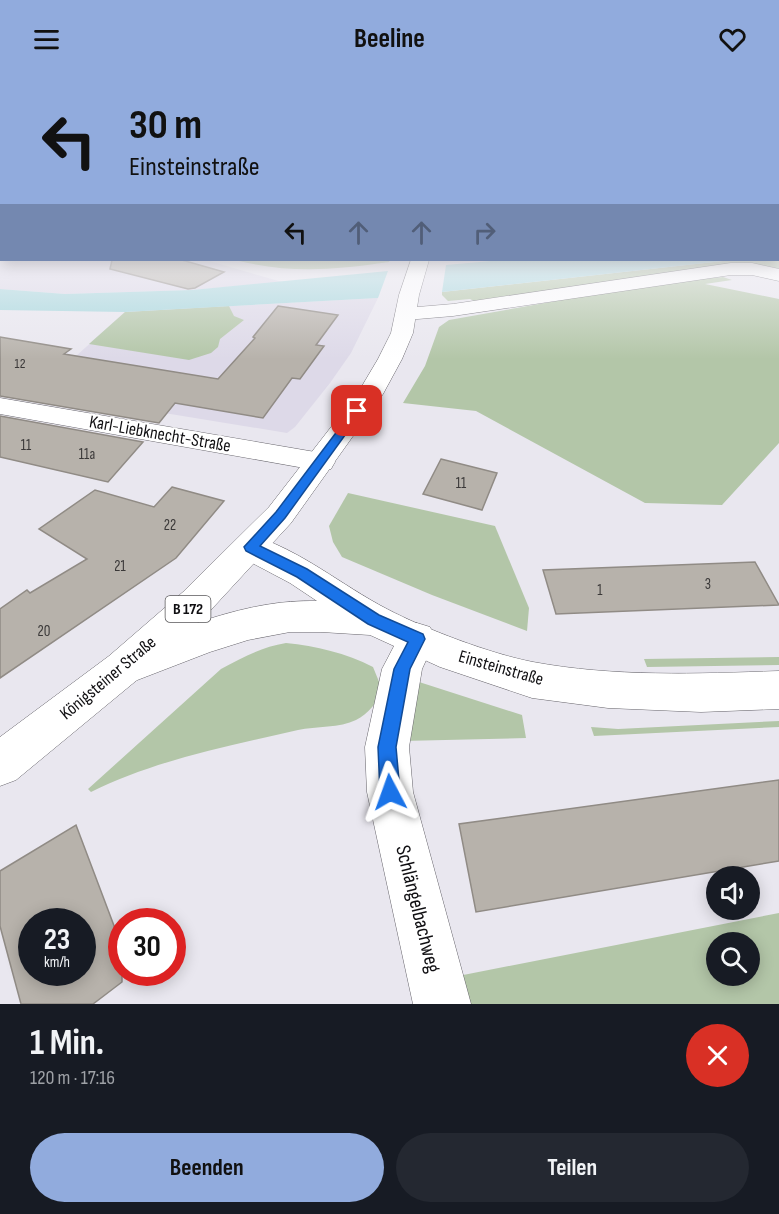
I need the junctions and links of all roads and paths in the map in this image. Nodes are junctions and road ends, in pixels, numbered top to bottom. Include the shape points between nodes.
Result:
1 (417, 272) edge
2 (702, 272) edge
3 (408, 305) junction
4 (0, 406) edge
5 (321, 462) junction
6 (251, 547) junction
7 (374, 620) junction
8 (417, 639) junction
9 (123, 668) junction
10 (779, 690) edge
11 (0, 764) edge
12 (442, 1004) edge

1 - 3 main road, Königsteiner Straße / B 172
2 - 3 main road
3 - 5 main road, Königsteiner Straße / B 172 via 402,333 385,368
4 - 5 main road, Karl-Liebknecht-Straße
5 - 6 main road, Königsteiner Straße / B 172
6 - 7 main road, Einsteinstraße via 302,573
6 - 9 main road, Königsteiner Straße / B 172
7 - 8 main road, Einsteinstraße
7 - 9 main road via 279,618 203,637
8 - 10 main road, Einsteinstraße via 532,680 643,691
8 - 12 main road, Schlängelbachweg via 402,669 387,747 390,792
9 - 11 main road, Königsteiner Straße / B 172

